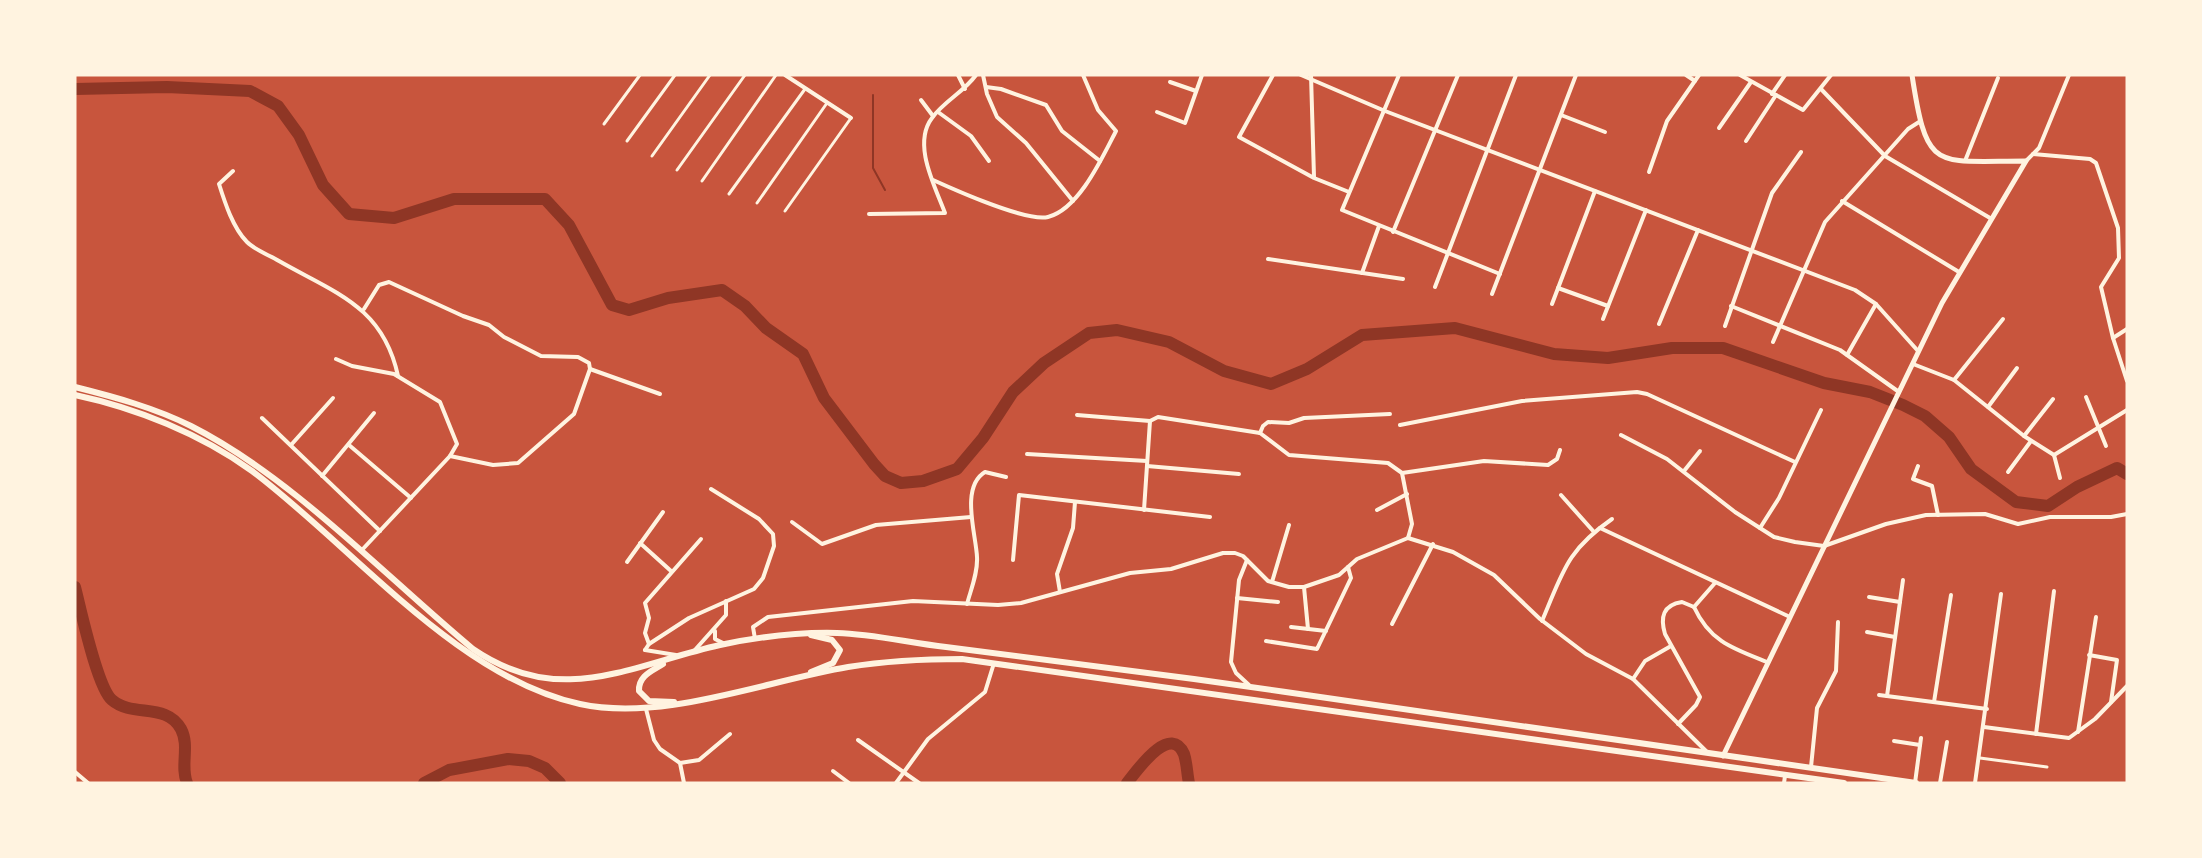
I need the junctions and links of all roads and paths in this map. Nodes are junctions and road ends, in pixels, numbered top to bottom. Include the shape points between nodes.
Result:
1 (640, 75) edge
2 (675, 75) edge
3 (711, 75) edge
4 (745, 75) edge
5 (776, 75) edge
6 (785, 75) edge
7 (958, 75) edge
8 (976, 75) edge
9 (983, 75) edge
10 (1083, 75) edge
11 (1202, 75) edge
12 (1273, 75) edge
13 (1301, 75) edge
14 (1399, 75) edge
15 (1458, 75) edge
16 (1516, 75) edge
17 (1576, 75) edge
18 (1686, 75) edge
19 (1699, 75) edge
20 (1740, 75) edge
21 (1785, 75) edge
22 (1831, 75) edge
23 (1912, 75) edge
24 (2069, 75) edge
25 (1311, 77) edge
26 (1998, 78) dead end
27 (1695, 81) junction
28 (1751, 81) junction
29 (1170, 82) dead end
30 (986, 87) junction
31 (964, 88) junction
32 (805, 89) junction
33 (1821, 89) junction
34 (1196, 91) junction
35 (1774, 94) junction
36 (921, 99) dead end
37 (827, 103) junction
38 (1385, 111) junction
39 (938, 112) junction
40 (1157, 112) dead end
41 (1561, 115) junction
42 (933, 116) junction
43 (851, 118) joint
44 (1919, 122) junction
45 (604, 124) dead end
46 (1719, 128) dead end
47 (1437, 130) junction
48 (1605, 132) dead end
49 (627, 141) dead end
50 (1746, 141) dead end
51 (1487, 151) junction
52 (1801, 152) dead end
53 (2033, 154) junction
54 (652, 156) dead end
55 (1885, 156) junction
56 (1100, 161) junction
57 (1965, 161) junction
58 (2026, 161) junction
59 (989, 162) dead end
60 (676, 170) dead end
61 (1540, 170) junction
62 (233, 171) dead end
63 (1649, 172) dead end
64 (1314, 178) junction
65 (933, 180) junction
66 (702, 181) dead end
67 (1594, 191) junction
68 (1349, 192) junction
69 (729, 194) dead end
70 (1073, 201) junction
71 (1842, 201) junction
72 (757, 203) dead end
73 (1646, 210) junction
74 (784, 212) dead end
75 (868, 214) dead end
76 (1990, 218) junction
77 (1379, 226) junction
78 (1698, 230) junction
79 (1393, 232) junction
80 (1750, 249) junction
81 (1448, 253) junction
82 (1268, 259) dead end
83 (1804, 270) junction
84 (1959, 272) junction
85 (1362, 273) junction
86 (1500, 274) junction
87 (1403, 279) dead end
88 (1435, 286) dead end
89 (1558, 288) junction
90 (1492, 294) dead end
91 (1552, 304) dead end
92 (1876, 304) junction
93 (1608, 306) junction
94 (1731, 306) junction
95 (364, 309) junction
96 (1603, 319) dead end
97 (2003, 319) dead end
98 (1659, 324) dead end
99 (1780, 324) junction
100 (1725, 326) dead end
101 (2127, 329) edge
102 (2113, 338) junction
103 (1773, 342) dead end
104 (1918, 351) junction
105 (1847, 354) junction
106 (336, 359) dead end
107 (1912, 364) junction
108 (2018, 368) dead end
109 (590, 369) junction
110 (398, 377) junction
111 (1954, 380) junction
112 (2127, 381) edge
113 (75, 387) edge
114 (1898, 393) junction
115 (660, 394) dead end
116 (75, 396) edge
117 (2085, 397) dead end
118 (333, 398) dead end
119 (2053, 399) dead end
120 (1988, 407) junction
121 (1821, 410) dead end
122 (2127, 410) edge
123 (374, 413) dead end
124 (1390, 414) dead end
125 (1077, 415) dead end
126 (262, 418) dead end
127 (1150, 421) junction
128 (1400, 425) dead end
129 (2099, 428) junction
130 (1260, 433) junction
131 (1621, 435) dead end
132 (2024, 436) junction
133 (2031, 441) junction
134 (291, 445) junction
135 (349, 445) junction
136 (2106, 446) dead end
137 (1560, 450) dead end
138 (1700, 451) dead end
139 (1027, 453) dead end
140 (2054, 455) junction
141 (450, 456) junction
142 (1795, 462) junction
143 (1147, 463) junction
144 (1918, 466) dead end
145 (1684, 471) junction
146 (2008, 472) dead end
147 (1402, 473) junction
148 (1239, 474) dead end
149 (322, 476) junction
150 (1006, 477) dead end
151 (2060, 478) dead end
152 (711, 489) dead end
153 (1407, 494) junction
154 (1561, 495) dead end
155 (411, 498) junction
156 (1075, 502) junction
157 (1144, 510) junction
158 (1377, 510) dead end
159 (663, 513) dead end
160 (2127, 514) edge
161 (1938, 515) junction
162 (970, 517) junction
163 (1210, 517) dead end
164 (1612, 519) dead end
165 (792, 522) dead end
166 (1289, 525) dead end
167 (1600, 528) junction
168 (1760, 528) junction
169 (381, 531) junction
170 (1594, 532) junction
171 (1408, 538) junction
172 (701, 539) dead end
173 (640, 543) junction
174 (1433, 544) junction
175 (1824, 546) junction
176 (361, 552) junction
177 (1013, 560) dead end
178 (1247, 560) junction
179 (627, 562) dead end
180 (1348, 567) junction
181 (671, 571) junction
182 (1903, 580) dead end
183 (1272, 582) junction
184 (1715, 583) junction
185 (1304, 587) junction
186 (2054, 591) dead end
187 (1060, 592) junction
188 (2001, 594) dead end
189 (1951, 595) dead end
190 (1869, 597) dead end
191 (1237, 598) junction
192 (726, 602) junction
193 (1278, 602) dead end
194 (1900, 602) junction
195 (967, 604) junction
196 (1694, 607) junction
197 (1790, 617) junction
198 (2096, 617) dead end
199 (1542, 621) junction
200 (1838, 622) dead end
201 (1392, 624) dead end
202 (1291, 627) dead end
203 (1308, 629) junction
204 (715, 630) junction
205 (1326, 631) junction
206 (1867, 632) dead end
207 (800, 633) junction
208 (1895, 637) junction
209 (754, 639) junction
210 (1266, 642) dead end
211 (649, 644) junction
212 (726, 644) junction
213 (1671, 646) junction
214 (692, 652) junction
215 (2089, 655) junction
216 (679, 656) junction
217 (672, 659) junction
218 (994, 662) junction
219 (1767, 662) junction
220 (794, 678) junction
221 (1633, 679) junction
222 (2127, 686) edge
223 (1252, 687) junction
224 (1880, 695) dead end
225 (1887, 696) junction
226 (1934, 702) junction
227 (683, 703) junction
228 (2111, 704) junction
229 (1987, 708) junction
230 (646, 709) junction
231 (1678, 724) junction
232 (1984, 727) junction
233 (2078, 733) junction
234 (730, 734) dead end
235 (2036, 734) junction
236 (1921, 738) dead end
237 (858, 740) dead end
238 (1894, 741) dead end
239 (1947, 742) dead end
240 (1920, 745) junction
241 (1709, 754) junction
242 (1723, 756) junction
243 (1980, 758) junction
244 (680, 763) junction
245 (2047, 767) dead end
246 (1811, 768) junction
247 (833, 771) dead end
248 (904, 771) junction
249 (75, 772) edge
250 (1784, 779) edge
251 (88, 783) edge
252 (684, 783) edge
253 (849, 783) edge
254 (896, 783) edge
255 (920, 783) edge
256 (1844, 783) edge
257 (1915, 783) edge
258 (1940, 783) edge
259 (1975, 783) edge

1 - 45 street
2 - 49 street
3 - 54 street
4 - 60 street
5 - 66 street
6 - 32 street
7 - 31 street
8 - 31 street
9 - 30 street
10 - 56 street via 1098,110 1116,132
11 - 34 street
12 - 64 street via 1239,137
13 - 25 street
14 - 38 street
15 - 47 street
16 - 51 street
17 - 41 street
18 - 27 street
19 - 27 street
20 - 28 street
21 - 35 street
22 - 33 street
23 - 44 street
24 - 53 street
25 - 38 street
25 - 64 street
26 - 57 street
27 - 63 street via 1667,121
28 - 35 street
28 - 46 street
29 - 34 street
30 - 56 street via 1046,105 1062,132
30 - 70 street via 998,117 1026,143
31 - 39 street
32 - 37 street
32 - 69 street
33 - 35 street via 1803,110
33 - 55 street
34 - 40 street via 1185,123
35 - 50 street
36 - 42 street
37 - 43 street
37 - 72 street
38 - 47 street
38 - 68 street
39 - 42 street
39 - 59 street via 970,136
41 - 48 street
41 - 61 street
42 - 65 street via 924,138
43 - 74 street
44 - 55 street
44 - 57 street via 1937,153
47 - 51 street
47 - 79 street
51 - 61 street
51 - 81 street
52 - 80 street via 1772,193
53 - 58 street
53 - 102 street via 2090,159 2096,163 2118,228 2120,258 2101,287
55 - 71 street
55 - 76 street
56 - 70 street
57 - 58 street
58 - 76 street
61 - 67 street
61 - 86 street
62 - 95 street via 219,184 233,221 247,243
64 - 68 street
65 - 70 street via 1039,217 1055,214
65 - 75 street via 945,213
67 - 73 street
67 - 89 street
68 - 77 street via 1342,210
71 - 83 street via 1825,222
71 - 84 street
73 - 78 street
73 - 93 street
76 - 84 street
77 - 79 street
77 - 85 street
78 - 80 street
78 - 98 street
79 - 81 street
80 - 83 street
80 - 94 street
81 - 86 street
81 - 88 street
82 - 85 street
83 - 92 street via 1855,290
83 - 99 street
84 - 104 street
85 - 87 street
86 - 90 street
89 - 91 street
89 - 93 street
92 - 104 street
92 - 105 street
93 - 96 street
94 - 99 street
94 - 100 street
95 - 109 street via 379,285 389,282 489,325 541,356 578,357 589,363
95 - 110 street via 393,353
97 - 111 street
99 - 103 street
99 - 105 street
101 - 102 street
102 - 112 street
104 - 107 street
105 - 114 street
106 - 110 street
107 - 111 street
107 - 114 street
108 - 120 street
109 - 115 street
109 - 141 street via 574,414 518,463 493,465
110 - 141 street via 440,402 457,444
111 - 120 street
113 - 176 main road via 153,410 219,441 279,483
114 - 175 street
116 - 230 main road via 117,406 181,430 249,470 463,648 523,686 581,704
117 - 129 street
118 - 134 street
119 - 132 street
120 - 132 street
121 - 142 street
122 - 129 street
123 - 135 street
124 - 130 street via 1268,422
125 - 127 street
126 - 134 street
127 - 130 street via 1158,417
127 - 143 street
128 - 142 street via 1543,398 1637,392
129 - 136 street
129 - 140 street
130 - 147 street via 1289,455 1388,463
131 - 145 street
132 - 133 street
133 - 140 street
133 - 146 street
134 - 149 street
135 - 149 street
135 - 155 street
137 - 147 street via 1557,459 1548,465 1484,461
138 - 145 street
139 - 143 street
140 - 151 street
141 - 155 street
142 - 168 street
143 - 148 street
143 - 157 street
144 - 161 street via 1913,479 1932,486
145 - 168 street
147 - 153 street
149 - 169 street
150 - 162 street via 992,472 980,476
152 - 192 street via 759,519 774,540 759,584
153 - 158 street
153 - 171 street via 1412,524
154 - 170 street
155 - 169 street
156 - 157 street
156 - 177 street via 1019,495
156 - 187 street via 1073,528 1057,574
157 - 163 street
159 - 173 street
160 - 161 street via 2050,517 2018,524 1985,514
161 - 175 street via 1886,524
162 - 165 street via 876,525 822,544
162 - 195 street via 977,559
164 - 167 street
166 - 183 street
167 - 170 street
167 - 184 street
168 - 175 street via 1795,543
169 - 176 street
170 - 199 street via 1569,558
171 - 174 street
171 - 180 street via 1357,559
172 - 181 street
173 - 179 street
173 - 181 street
174 - 199 street via 1494,575
174 - 201 street
175 - 197 street
176 - 217 main road via 473,649 504,666 548,678 585,680
178 - 183 street
178 - 187 street via 1235,553 1223,553 1171,569 1130,573
178 - 191 street
180 - 185 street via 1339,575
180 - 205 street via 1351,578
181 - 211 street via 645,603
182 - 194 street
183 - 185 street
184 - 196 street
184 - 197 street
185 - 203 street
186 - 235 street
187 - 195 street via 1021,603
188 - 229 street
189 - 226 street
190 - 194 street
191 - 193 street
191 - 223 street via 1231,662 1236,674
192 - 204 street via 726,615
192 - 211 street via 690,618
194 - 208 street
195 - 209 street via 913,601 768,617 753,627
196 - 213 street via 1674,603 1663,613 1662,623
196 - 219 street via 1719,642
197 - 219 street
198 - 215 street
199 - 221 street via 1586,654
200 - 246 street via 1836,671 1817,708
202 - 203 street
203 - 205 street
204 - 212 street via 715,639
204 - 214 street
205 - 210 street via 1317,650
206 - 208 street
207 - 209 main road
207 - 220 main road via 832,640 840,654 833,663
207 - 223 main road via 867,634
208 - 225 street
209 - 212 main road
211 - 216 street via 645,650
212 - 214 main road
213 - 221 street via 1646,661
213 - 231 street via 1700,696
214 - 216 main road
215 - 228 street via 2117,660
215 - 233 street
216 - 217 main road
217 - 227 main road via 643,677 639,691 649,700
218 - 220 main road via 897,660
218 - 248 street via 985,692 928,739
218 - 250 main road
219 - 242 street
220 - 227 main road
221 - 231 street
222 - 228 street
223 - 241 main road
224 - 225 street
225 - 226 street
226 - 229 street
227 - 230 main road
228 - 233 street
229 - 232 street
230 - 244 street via 654,740
231 - 241 street
232 - 235 street
232 - 243 street
233 - 235 street via 2069,738
234 - 244 street via 699,760
236 - 240 street
237 - 248 street
238 - 240 street
239 - 258 street
240 - 257 street
241 - 242 main road
242 - 246 main road
243 - 245 street
243 - 259 street
244 - 252 street
246 - 257 main road
247 - 253 street
248 - 254 street
248 - 255 street
249 - 251 street
250 - 256 main road

